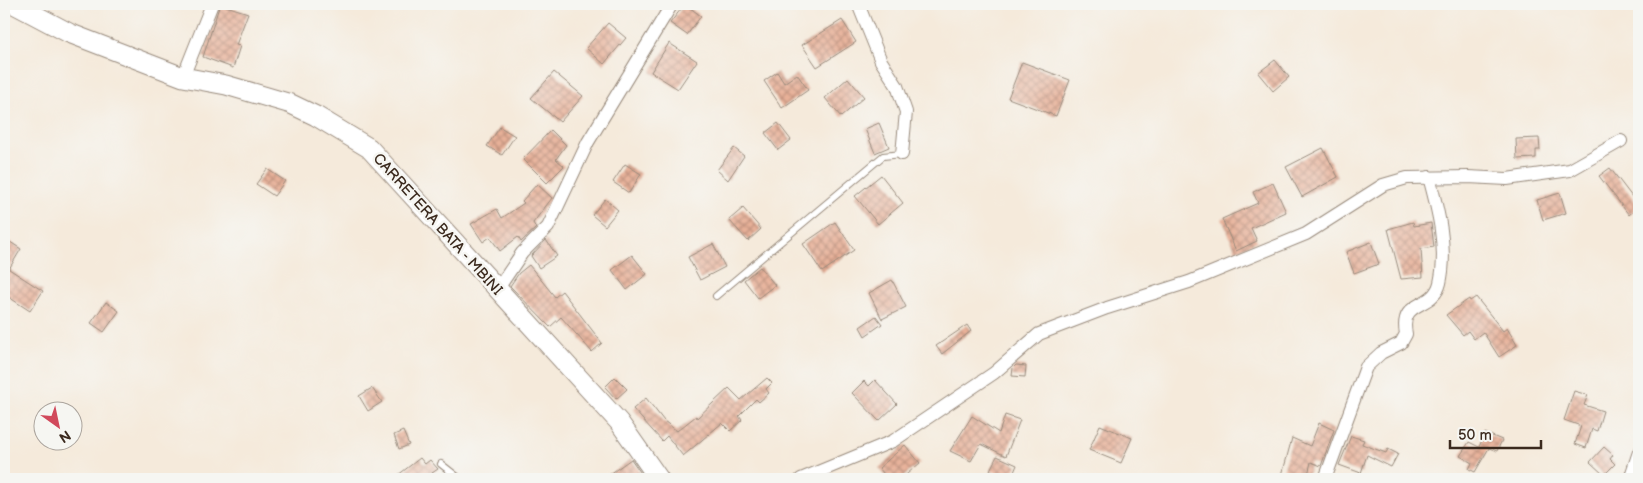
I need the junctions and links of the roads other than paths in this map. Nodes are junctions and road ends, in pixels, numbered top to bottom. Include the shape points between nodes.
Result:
1 (14, 4) edge
2 (212, 4) edge
3 (672, 4) edge
4 (858, 4) edge
5 (183, 77) junction
6 (1621, 141) dead end
7 (902, 154) joint
8 (1429, 177) junction
9 (497, 290) junction
10 (716, 296) dead end
11 (1639, 452) edge
12 (441, 464) dead end
13 (460, 479) edge
14 (660, 479) edge
15 (801, 479) edge
16 (1325, 479) edge
17 (1630, 479) edge

1 - 5 main road, CARRETERA BATA - MBINI via 69,33
2 - 5 street
3 - 9 street via 588,142 548,227 522,253
4 - 7 street via 906,112
5 - 9 main road, CARRETERA BATA - MBINI via 226,85 291,104 369,148
6 - 8 street via 1570,170 1507,179
7 - 10 lane via 884,156
8 - 15 street via 1407,178 1383,186 1306,234 1189,282 1039,334 994,373 893,441
8 - 16 street via 1439,215 1442,256 1436,294 1409,310 1404,321 1406,334 1401,343 1381,353 1366,367
9 - 14 main road, CARRETERA BATA - MBINI via 619,422
11 - 17 street
12 - 13 lane

